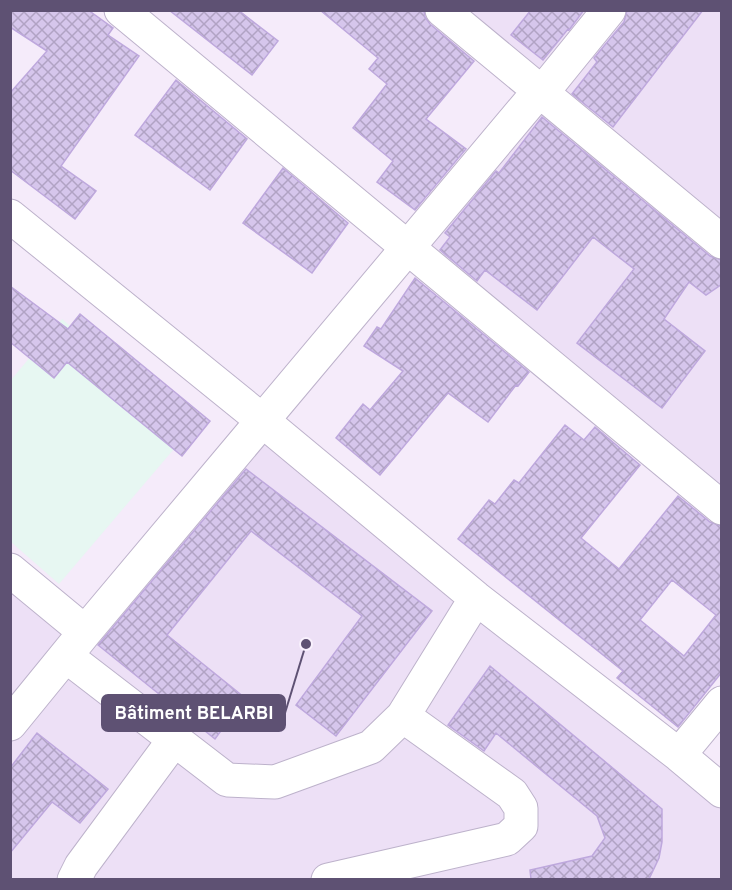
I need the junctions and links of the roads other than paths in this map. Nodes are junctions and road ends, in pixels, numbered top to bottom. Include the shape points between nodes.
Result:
1 (121, 10) edge
2 (442, 10) edge
3 (609, 10) edge
4 (540, 90) junction
5 (10, 216) edge
6 (722, 242) edge
7 (409, 248) junction
8 (264, 420) junction
9 (722, 508) edge
10 (10, 570) edge
11 (476, 598) junction
12 (76, 644) junction
13 (722, 703) edge
14 (403, 716) junction
15 (10, 724) edge
16 (174, 740) junction
17 (680, 755) junction
18 (722, 791) edge
19 (74, 879) edge
20 (328, 879) edge

1 - 7 street
2 - 4 street
3 - 4 street
4 - 6 street
4 - 7 street
5 - 8 street
7 - 8 street
7 - 9 street
8 - 11 street
8 - 12 street
10 - 12 street
11 - 14 street
11 - 17 street
12 - 15 street
12 - 16 street
13 - 17 street
14 - 16 street via 371,747 275,782 227,780
14 - 20 street via 512,794 521,808 521,825 507,839
16 - 19 street
17 - 18 street

